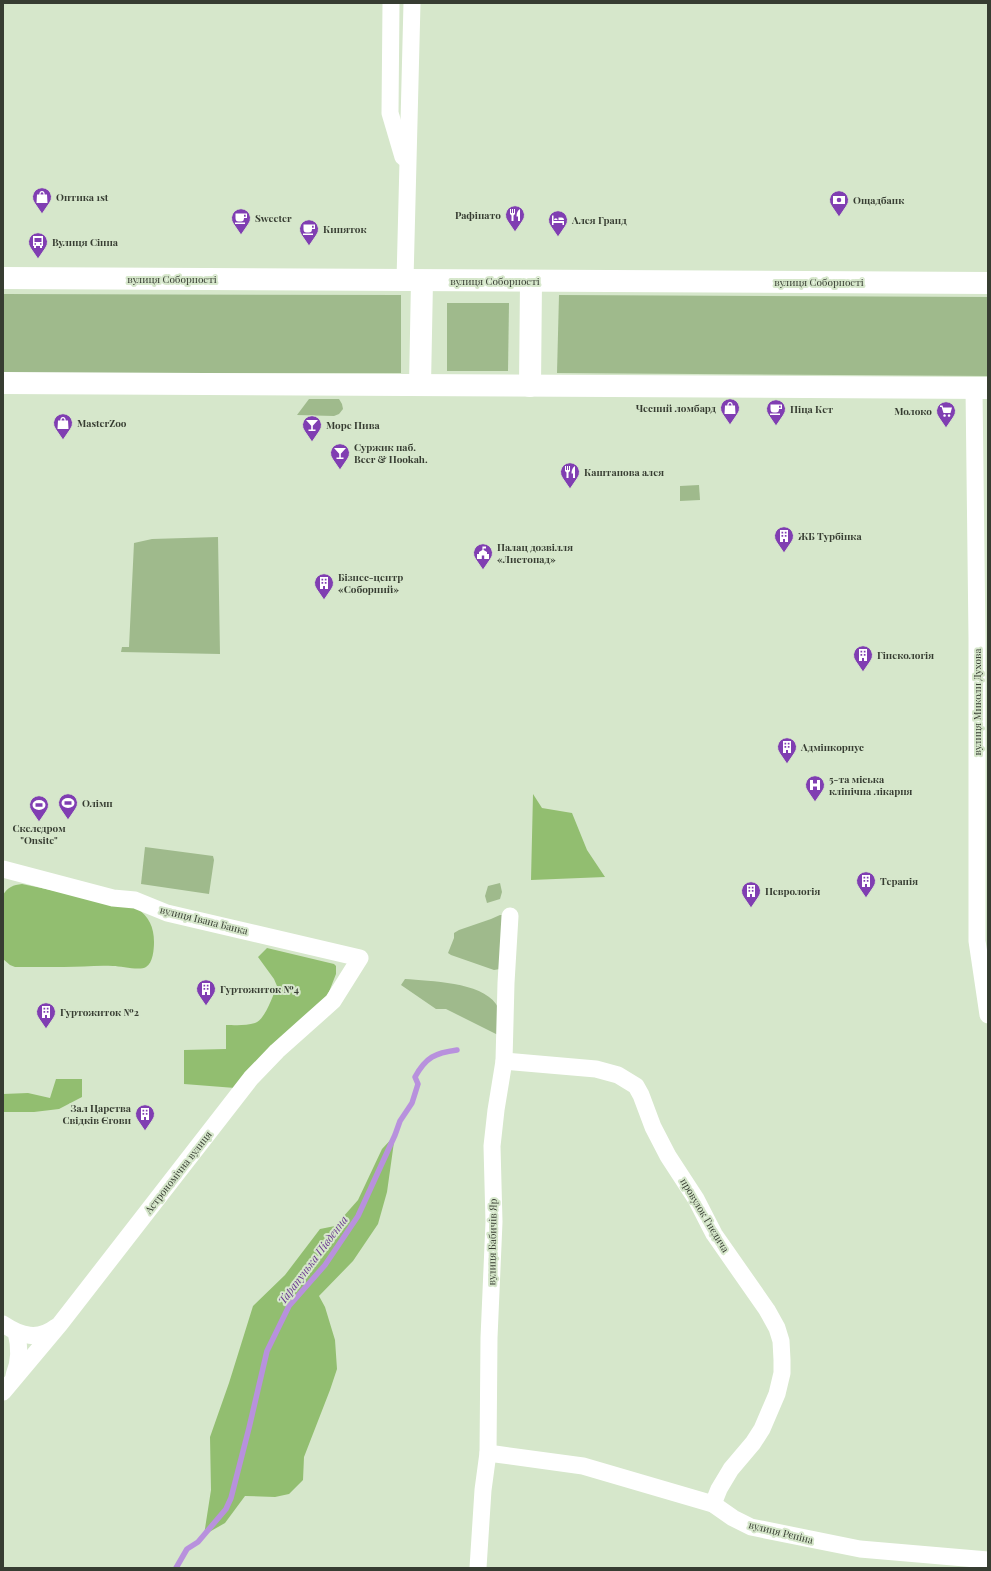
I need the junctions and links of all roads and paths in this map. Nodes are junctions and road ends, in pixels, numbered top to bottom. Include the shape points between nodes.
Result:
1 (391, 3) edge
2 (412, 3) edge
3 (408, 172) junction
4 (3, 278) edge
5 (413, 281) junction
6 (530, 281) junction
7 (988, 283) edge
8 (3, 384) edge
9 (420, 385) junction
10 (530, 386) junction
11 (981, 388) edge
12 (3, 869) edge
13 (510, 916) dead end
14 (360, 958) joint
15 (988, 1015) edge
16 (504, 1061) junction
17 (60, 1324) junction
18 (9, 1328) edge
19 (6, 1388) edge
20 (488, 1453) junction
21 (712, 1504) junction
22 (988, 1560) edge
23 (478, 1568) edge

1 - 3 street via 390,112
2 - 3 street
3 - 5 street
4 - 5 main road, вулиця Соборності
5 - 6 main road, вулиця Соборності
5 - 9 main road
6 - 7 main road, вулиця Соборності
6 - 10 main road
8 - 9 main road
9 - 10 main road
10 - 11 main road
11 - 15 street, вулиця Миколи Духова via 977,640 977,940
12 - 14 street, вулиця Івана Банка via 113,898 135,900 167,913
13 - 16 street, вулиця Бабичів Яр
14 - 17 street, Астрономічна вулиця via 333,1001 276,1051 247,1084
16 - 20 street, вулиця Бабичів Яр via 492,1146 494,1222
16 - 21 street, провулок Гнєдича via 596,1069 618,1075 636,1086 668,1156 696,1199 714,1234 778,1328 782,1373 774,1401 762,1429 731,1469
17 - 18 street via 51,1331 35,1336
17 - 19 street, Астрономічна вулиця
18 - 19 street via 19,1353 17,1367
20 - 21 street, вулиця Рєпіна via 583,1466
20 - 23 street, вулиця Бабичів Яр
21 - 22 street, вулиця Рєпіна via 751,1527 810,1540 860,1549

